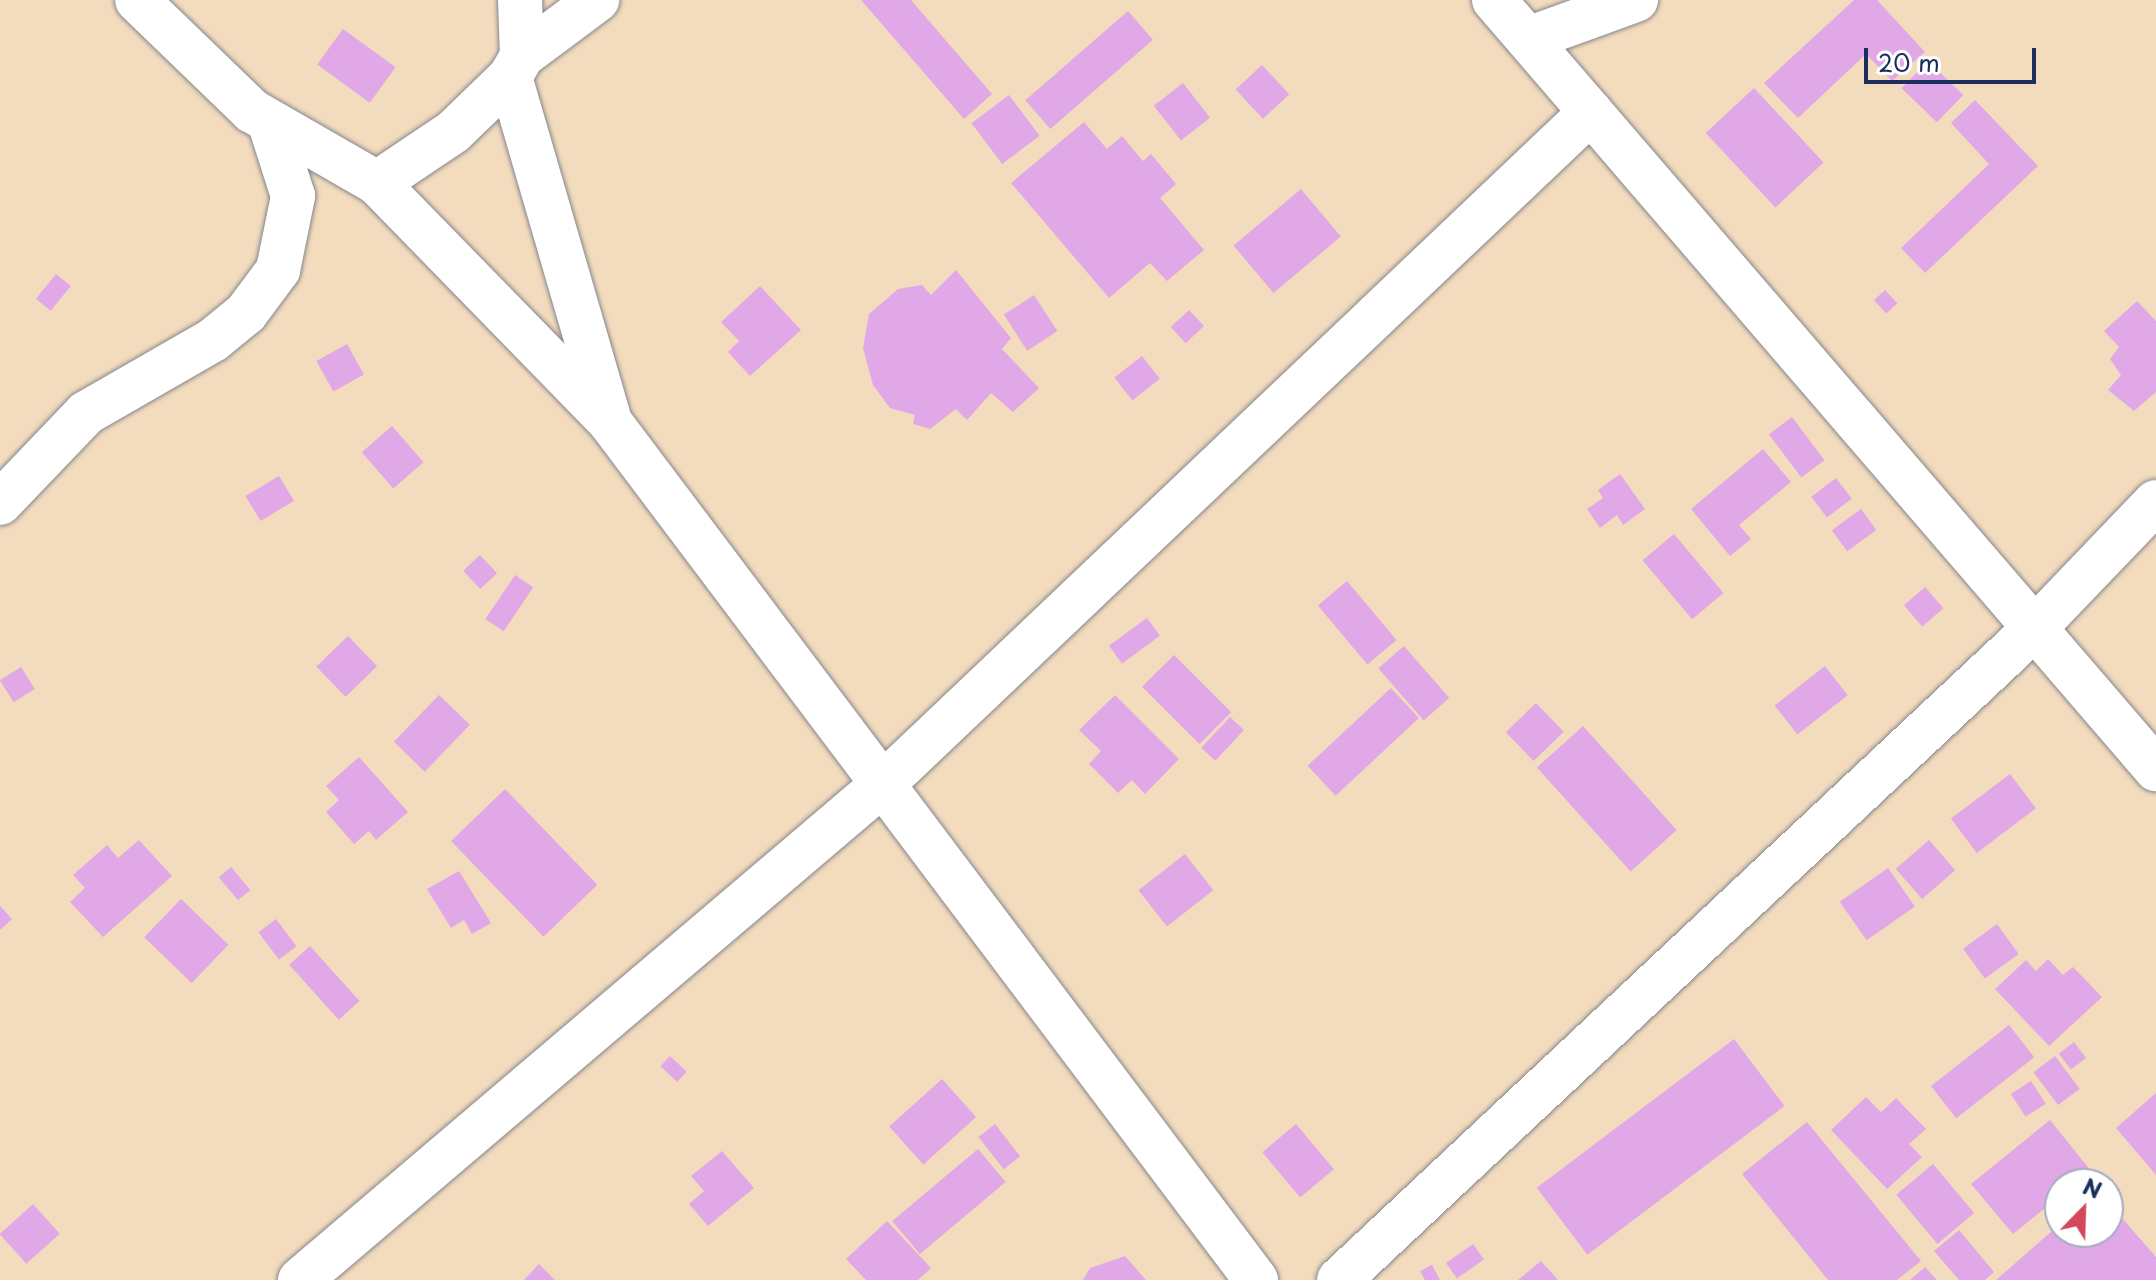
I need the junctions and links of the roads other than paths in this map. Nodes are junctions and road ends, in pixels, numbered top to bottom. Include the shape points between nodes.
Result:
1 (137, 0) edge
2 (520, 0) edge
3 (597, 0) edge
4 (1494, 0) edge
5 (1636, 0) edge
6 (1528, 39) junction
7 (516, 67) junction
8 (1591, 112) junction
9 (270, 124) junction
10 (377, 183) junction
11 (610, 422) junction
12 (2156, 502) edge
13 (0, 503) edge
14 (2034, 629) junction
15 (2156, 769) edge
16 (883, 784) junction
17 (300, 1280) edge
18 (1256, 1280) edge
19 (1339, 1280) edge

1 - 9 street
2 - 7 street
3 - 7 street
4 - 6 street
5 - 6 street
6 - 8 street
7 - 10 street via 453,132
7 - 11 street
8 - 14 street
8 - 16 street
9 - 10 street
9 - 13 street via 293,196 278,270 246,313 213,340 86,413
10 - 11 street
11 - 16 street
12 - 14 street
14 - 15 street
14 - 19 street
16 - 17 street
16 - 18 street

